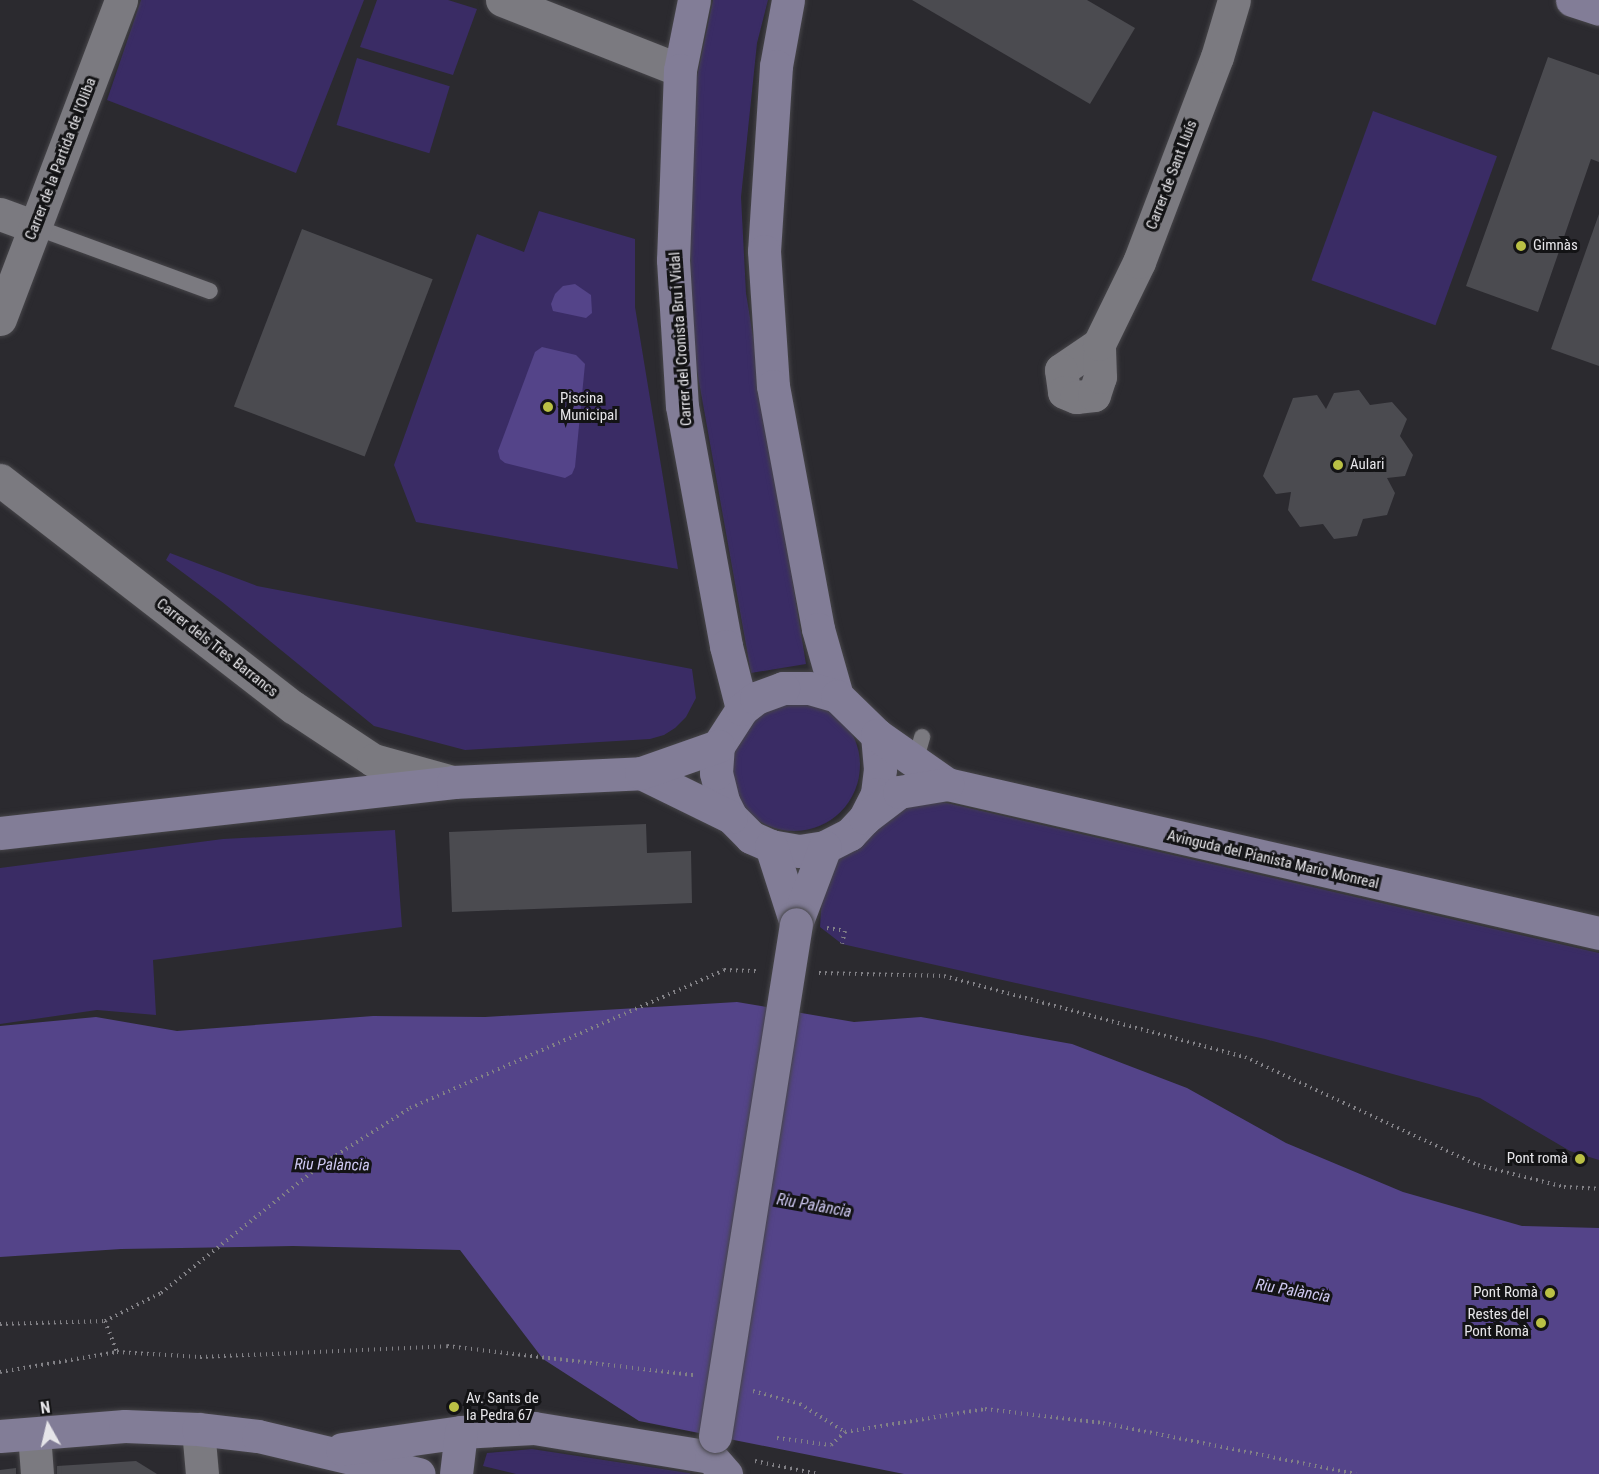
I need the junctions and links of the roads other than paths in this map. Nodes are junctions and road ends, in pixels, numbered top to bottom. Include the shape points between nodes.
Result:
1 (121, 0) edge
2 (502, 0) edge
3 (694, 0) edge
4 (788, 0) edge
5 (1234, 0) edge
6 (1572, 0) edge
7 (1599, 9) edge
8 (680, 70) junction
9 (0, 214) edge
10 (35, 227) junction
11 (210, 291) dead end
12 (0, 319) edge
13 (1099, 344) dead end
14 (0, 480) edge
15 (837, 696) junction
16 (742, 710) junction
17 (877, 735) junction
18 (718, 746) junction
19 (641, 773) junction
20 (453, 782) junction
21 (947, 784) junction
22 (731, 817) junction
23 (864, 819) junction
24 (0, 833) edge
25 (771, 846) junction
26 (825, 847) junction
27 (796, 924) junction
28 (1599, 933) edge
29 (198, 1429) junction
30 (461, 1432) junction
31 (34, 1434) junction
32 (0, 1436) edge
33 (323, 1452) junction
34 (727, 1457) edge
35 (37, 1474) edge
36 (202, 1474) edge
37 (419, 1474) edge
38 (456, 1474) edge

1 - 10 street, Carrer de la Partida de l'Oliba
2 - 8 street
3 - 8 street, Carrer del Cronista Bru i Vidal
4 - 15 street via 776,66 765,262 774,386 818,629
5 - 13 street, Carrer de Sant Lluís via 1217,57 1139,262
6 - 7 street
8 - 16 street, Carrer del Cronista Bru i Vidal via 673,260 682,406 726,646
9 - 10 street
10 - 11 lane
10 - 12 street, Carrer de la Partida de l'Oliba
14 - 20 street, Carrer dels Tres Barrancs via 292,707 373,760
15 - 16 street via 809,688 783,688 756,698
15 - 17 street
16 - 18 street
17 - 21 street, Avinguda del Pianista Mario Monreal via 918,750
17 - 23 street via 877,794
18 - 19 street
18 - 22 street via 716,773
19 - 20 street
19 - 22 street
20 - 24 street
21 - 23 street, Avinguda del Pianista Mario Monreal via 899,792
21 - 28 street, Avinguda del Pianista Mario Monreal
22 - 25 street via 751,837
23 - 26 street via 850,834
25 - 26 street via 799,851
25 - 27 street
26 - 27 street
27 - 34 street, bridge
29 - 31 street via 125,1426
29 - 33 street via 258,1436
29 - 36 street
30 - 33 street
30 - 34 street via 534,1428
30 - 38 street
31 - 32 street
31 - 35 street
33 - 37 street

